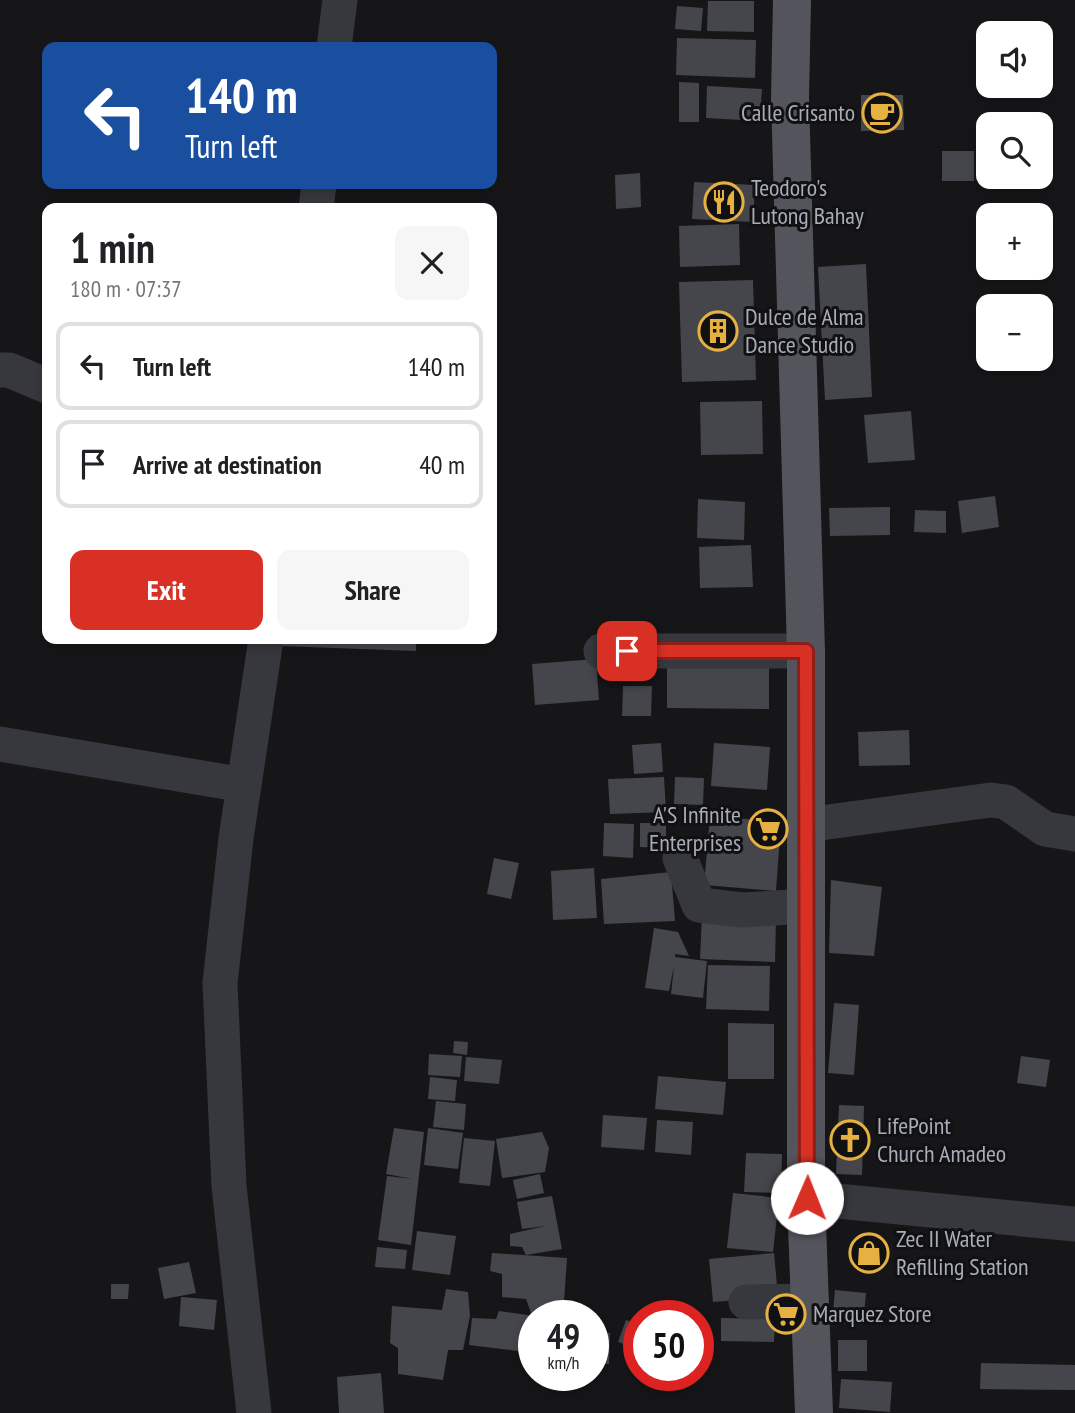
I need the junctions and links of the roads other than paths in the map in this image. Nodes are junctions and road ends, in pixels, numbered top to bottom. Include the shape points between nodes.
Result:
1 (340, 0) edge
2 (792, 0) edge
3 (335, 42) edge
4 (0, 370) edge
5 (42, 384) edge
6 (265, 644) edge
7 (601, 651) dead end
8 (806, 651) junction
9 (0, 744) edge
10 (244, 785) junction
11 (806, 825) junction
12 (1075, 834) edge
13 (680, 858) dead end
14 (806, 906) junction
15 (807, 1198) junction
16 (1075, 1224) edge
17 (810, 1301) junction
18 (746, 1303) dead end
19 (805, 1409) edge
20 (254, 1413) edge

1 - 3 street
2 - 8 main road via 790,98
4 - 5 street
6 - 10 street
7 - 8 street
8 - 11 main road
9 - 10 street
10 - 20 street via 220,983 229,1186
11 - 12 street via 991,800 1006,802 1045,829
11 - 14 main road
13 - 14 street via 699,905 743,910
14 - 15 main road
15 - 16 street
15 - 17 main road
17 - 18 street
17 - 19 main road

